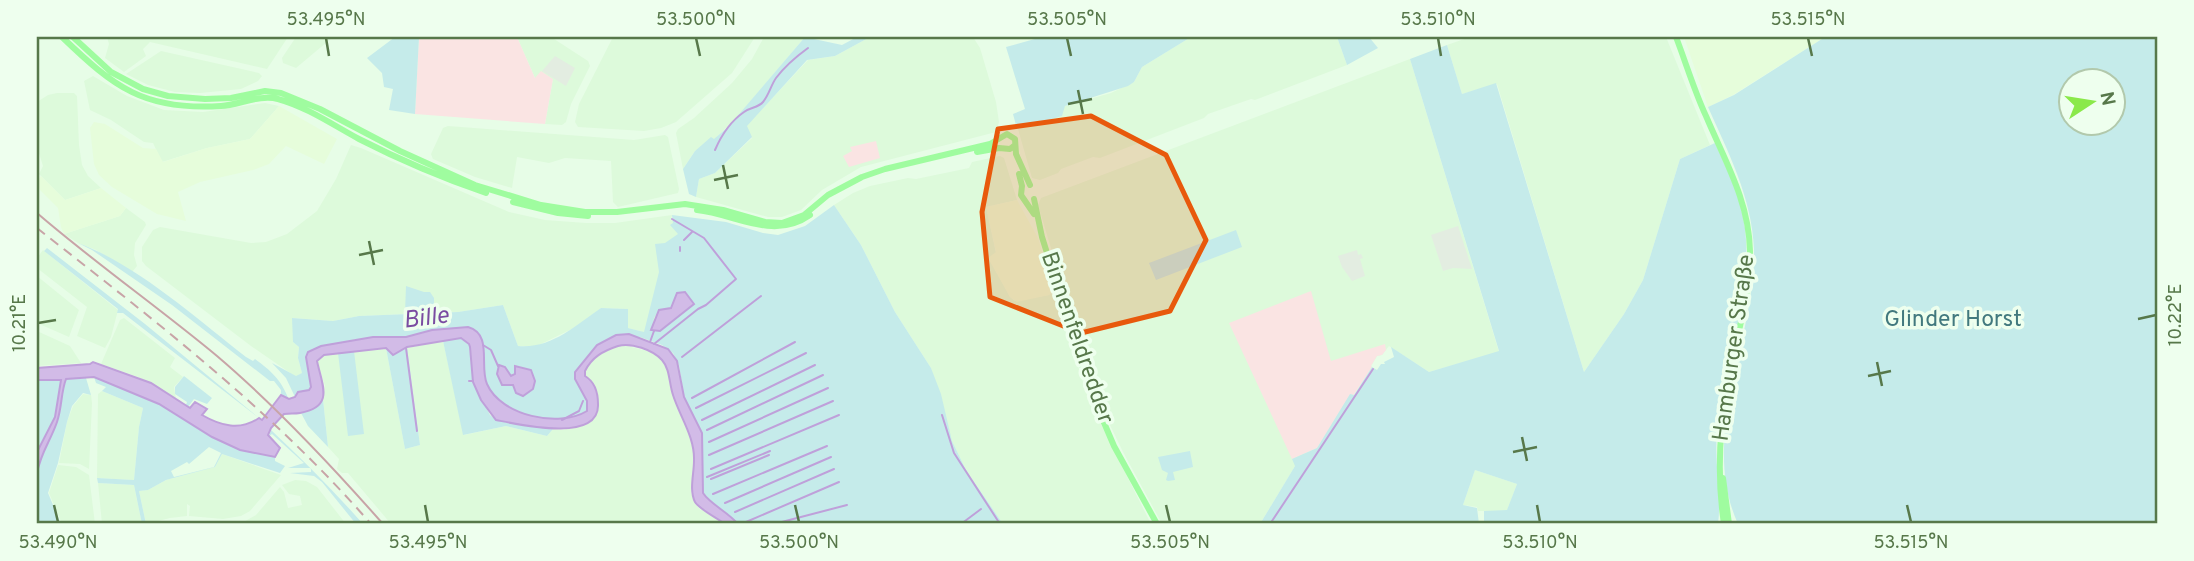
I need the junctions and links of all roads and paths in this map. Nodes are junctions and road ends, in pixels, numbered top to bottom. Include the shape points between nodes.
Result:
1 (62, 37) edge
2 (73, 37) edge
3 (1676, 37) edge
4 (308, 108) junction
5 (1000, 139) junction
6 (1015, 145) junction
7 (1005, 149) junction
8 (869, 175) junction
9 (1030, 185) junction
10 (1022, 189) junction
11 (1034, 199) junction
12 (1025, 200) junction
13 (1039, 225) junction
14 (1157, 524) edge
15 (1727, 524) edge

1 - 4 main road via 102,74 140,96 214,106 269,98
2 - 4 main road via 120,79 155,93 215,99 268,91
3 - 15 main road, Hamburger Straße via 1738,188 1749,235 1746,294 1724,408 1720,455 1719,486
4 - 8 main road via 418,163 498,193 541,205 601,213 708,207 778,223 799,217
5 - 6 main road via 1010,134
5 - 7 main road
5 - 8 main road
6 - 7 main road
6 - 9 main road
7 - 8 main road
7 - 10 main road
9 - 10 main road
9 - 11 main road via 1037,192
10 - 12 main road
11 - 12 main road
11 - 13 main road, Binnenfeldredder
12 - 13 main road, Binnenfeldredder
13 - 14 main road, Binnenfeldredder via 1092,397

